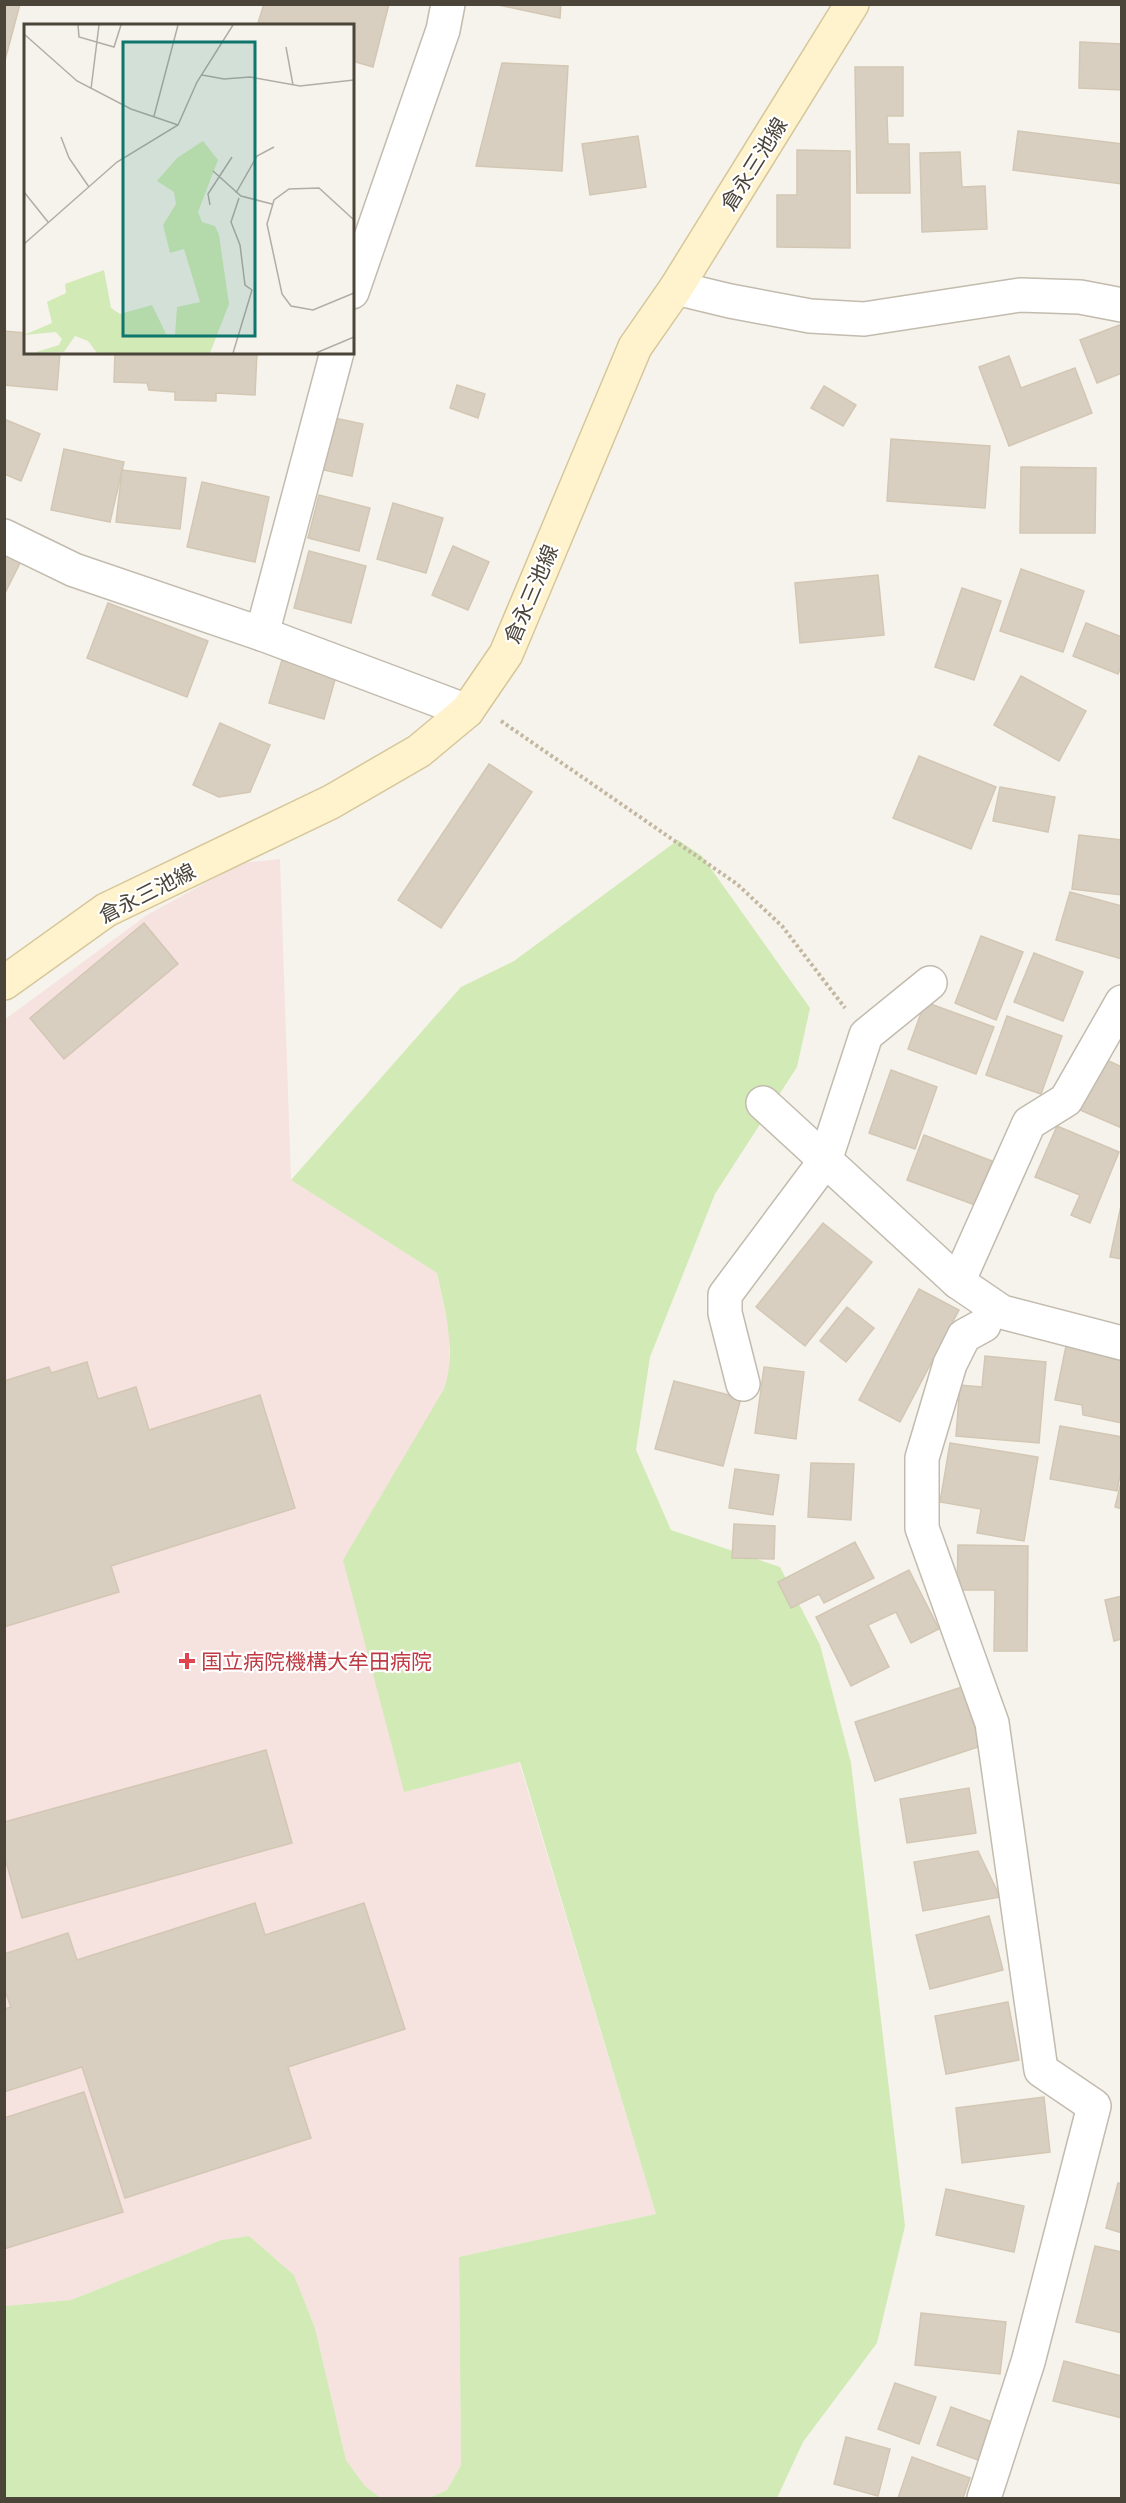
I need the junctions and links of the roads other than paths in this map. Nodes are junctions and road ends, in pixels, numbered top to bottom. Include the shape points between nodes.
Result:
1 (448, 4) edge
2 (852, 4) edge
3 (354, 286) edge
4 (676, 288) junction
5 (1122, 305) edge
6 (335, 354) edge
7 (4, 536) edge
8 (262, 634) junction
9 (467, 711) junction
10 (4, 983) edge
11 (930, 983) dead end
12 (1122, 1002) edge
13 (763, 1103) dead end
14 (825, 1161) junction
15 (958, 1282) junction
16 (984, 1325) dead end
17 (1122, 1343) edge
18 (743, 1384) dead end
19 (984, 2499) edge

1 - 3 street via 443,30
2 - 4 main road, 倉永三池線
4 - 5 street via 810,316 864,320 1020,295 1080,297
4 - 9 main road, 倉永三池線 via 635,347 506,654
6 - 8 street
7 - 8 street via 74,570
8 - 9 street
9 - 10 main road, 倉永三池線 via 418,751 331,802 106,910
11 - 14 street via 866,1035
12 - 15 street via 1066,1100 1029,1123
13 - 14 street
14 - 15 street
14 - 18 street via 725,1295 724,1313
15 - 17 street via 1002,1312
16 - 19 street via 964,1336 950,1364 922,1458 922,1528 992,1723 1041,2070 1094,2106 1028,2362

